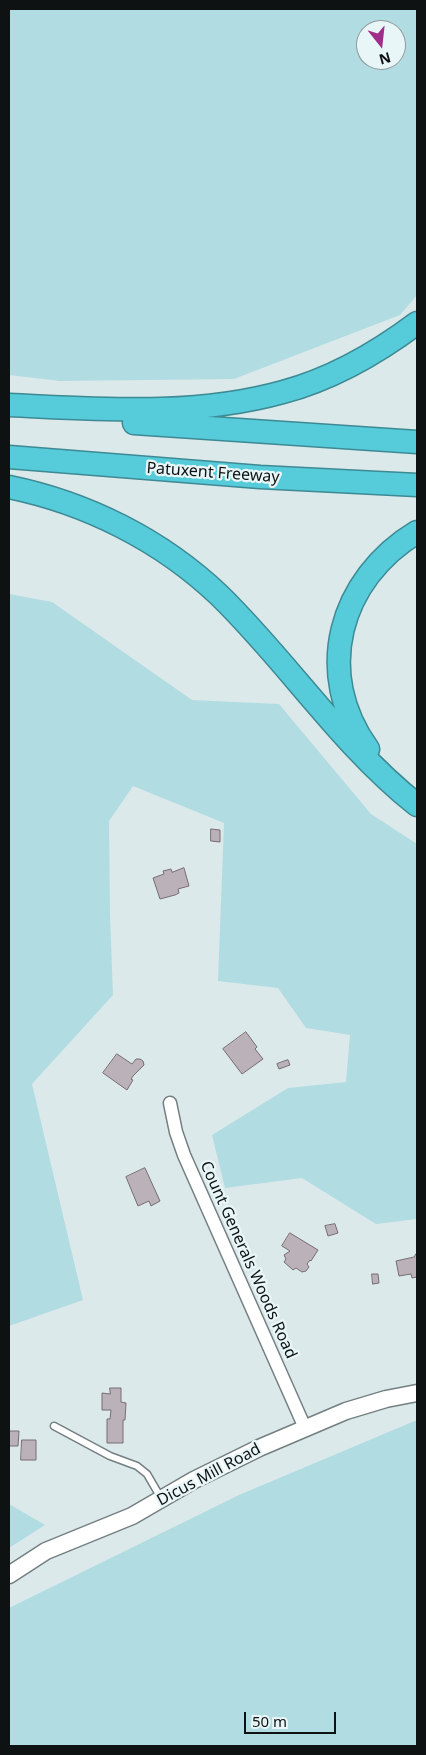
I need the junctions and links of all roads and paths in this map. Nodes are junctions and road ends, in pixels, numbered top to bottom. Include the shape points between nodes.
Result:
1 (417, 323) edge
2 (9, 405) edge
3 (9, 413) edge
4 (417, 442) edge
5 (9, 457) edge
6 (417, 485) edge
7 (9, 487) edge
8 (417, 532) edge
9 (390, 781) junction
10 (417, 805) edge
11 (170, 1103) dead end
12 (417, 1393) edge
13 (54, 1426) dead end
14 (305, 1428) junction
15 (162, 1499) junction
16 (9, 1576) edge

1 - 2 highway via 365,357 320,379 245,401 207,407 122,411
3 - 4 highway
5 - 6 highway, Patuxent Freeway via 260,477
7 - 9 highway via 97,515 132,531 192,572 247,624 343,735
8 - 9 highway via 389,551 360,585 348,611 340,641 341,684 346,706 355,728
9 - 10 highway
11 - 14 street, Count Generals Woods Road via 184,1155
12 - 14 street, Dicus Mill Road via 346,1411
13 - 15 lane via 110,1456 137,1466 147,1474
14 - 15 street, Dicus Mill Road via 215,1469
15 - 16 street, Dicus Mill Road via 132,1516 46,1551

